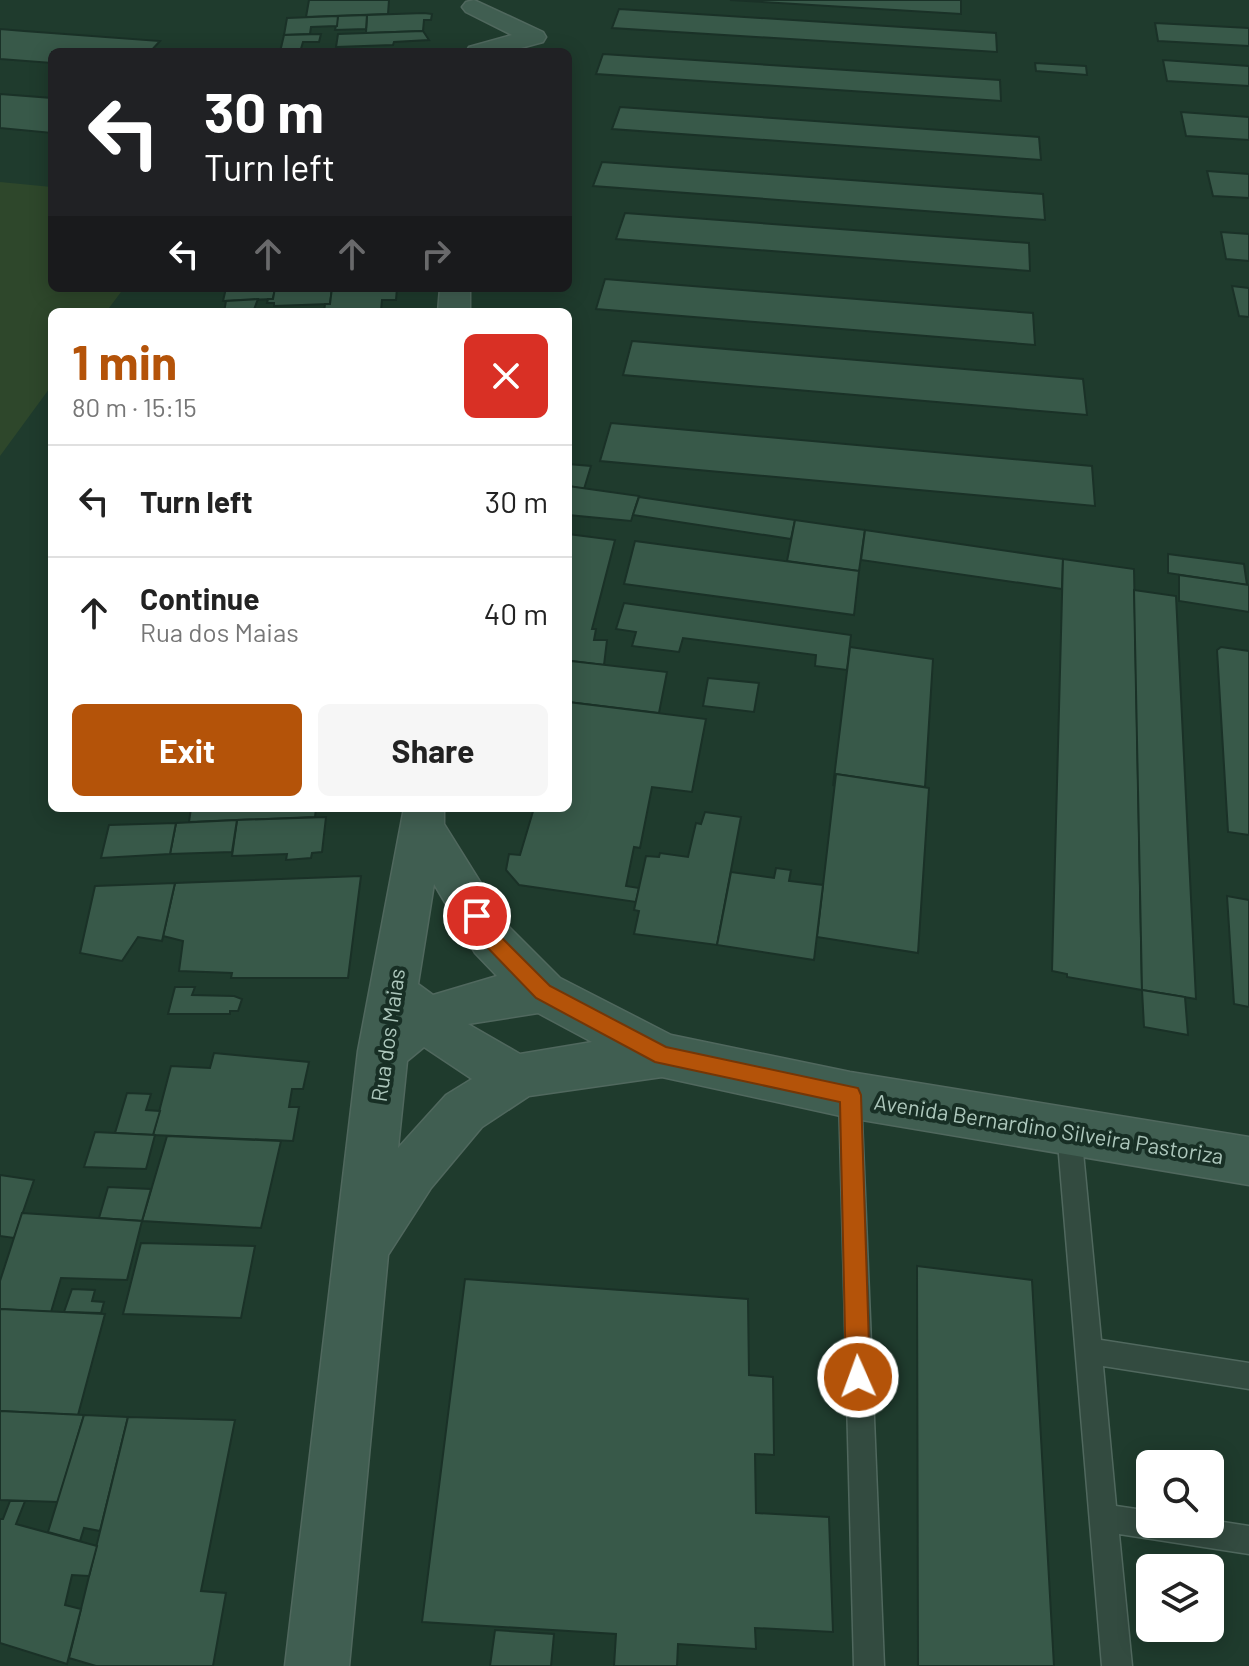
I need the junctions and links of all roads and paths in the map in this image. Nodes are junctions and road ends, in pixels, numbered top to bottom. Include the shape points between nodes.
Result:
1 (474, 4) edge
2 (471, 48) edge
3 (493, 48) edge
4 (424, 817) edge
5 (394, 980) junction
6 (543, 992) junction
7 (427, 1019) junction
8 (383, 1051) junction
9 (662, 1055) junction
10 (517, 1077) junction
11 (850, 1095) junction
12 (1069, 1131) junction
13 (1249, 1161) edge
14 (364, 1246) junction
15 (1090, 1351) junction
16 (1249, 1376) edge
17 (1103, 1518) junction
18 (1249, 1540) edge
19 (317, 1666) edge
20 (869, 1666) edge
21 (1117, 1666) edge

1 - 2 main road
1 - 3 main road via 534,37
4 - 5 main road, Rua dos Maias
4 - 6 main road, Rua dos Maias via 491,939
5 - 7 main road
5 - 8 main road, Rua dos Maias
6 - 7 main road via 494,995
6 - 9 main road, Avenida Bernardino Silveira Pastoriza
7 - 8 main road
7 - 10 main road via 454,1042
8 - 14 main road, Rua dos Maias
9 - 10 main road, Avenida Bernardino Silveira Pastoriza
9 - 11 main road, Avenida Bernardino Silveira Pastoriza
10 - 14 main road, Rua dos Maias via 464,1111 412,1171
11 - 12 main road, Avenida Bernardino Silveira Pastoriza
11 - 20 lane
12 - 13 main road, Avenida Bernardino Silveira Pastoriza
12 - 15 lane
14 - 19 main road, Rua dos Maias
15 - 16 lane
15 - 17 lane
17 - 18 lane
17 - 21 lane

